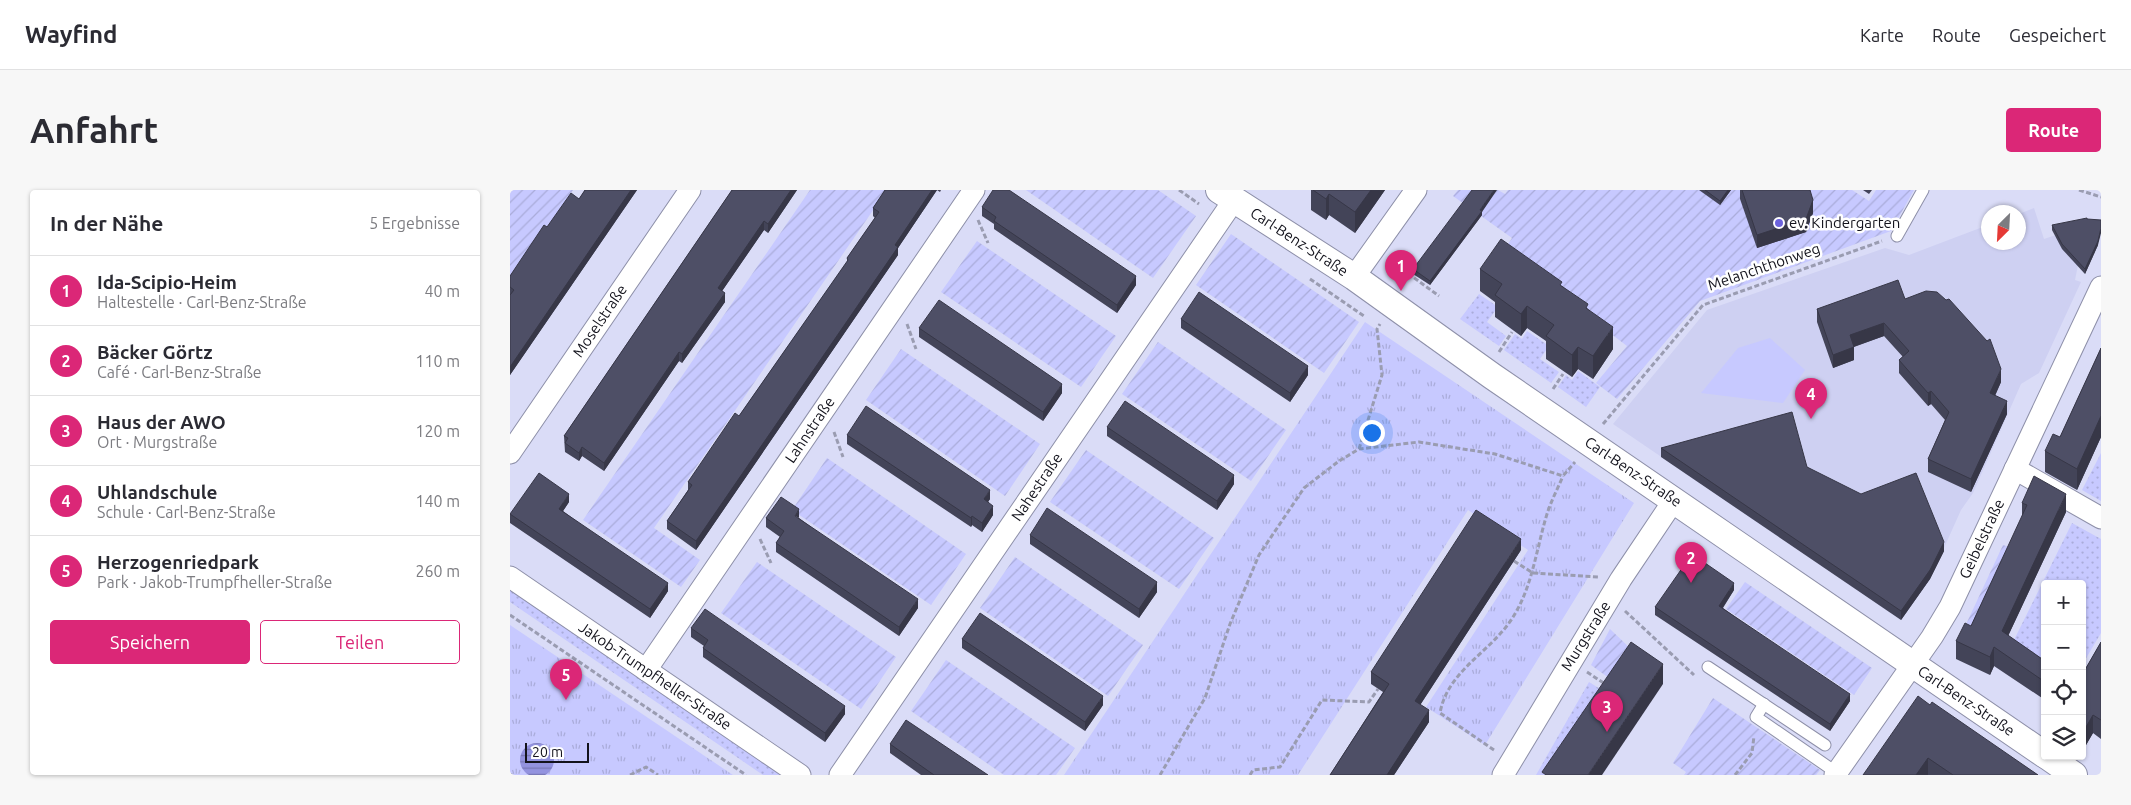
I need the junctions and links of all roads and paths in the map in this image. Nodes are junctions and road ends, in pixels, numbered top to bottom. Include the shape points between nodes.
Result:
1 (690, 190) edge
2 (974, 190) edge
3 (1416, 190) edge
4 (1923, 190) edge
5 (2079, 190) edge
6 (1227, 195) edge
7 (2101, 197) edge
8 (1897, 236) joint
9 (1402, 269) dead end
10 (1354, 277) junction
11 (2101, 287) edge
12 (1439, 296) dead end
13 (1377, 329) dead end
14 (1512, 332) edge
15 (1497, 354) dead end
16 (1563, 374) edge
17 (1551, 391) dead end
18 (1590, 443) junction
19 (1360, 449) junction
20 (510, 452) edge
21 (2015, 469) junction
22 (1563, 476) junction
23 (1674, 500) junction
24 (2101, 518) edge
25 (1514, 561) edge
26 (1533, 573) junction
27 (510, 577) edge
28 (1621, 579) junction
29 (1610, 597) junction
30 (510, 616) edge
31 (1919, 655) junction
32 (1570, 660) junction
33 (1708, 667) dead end
34 (646, 670) junction
35 (1700, 679) dead end
36 (1378, 689) edge
37 (1612, 689) edge
38 (1764, 704) junction
39 (1756, 717) junction
40 (1825, 745) dead end
41 (2041, 752) edge
42 (2052, 760) edge
43 (1507, 768) edge
44 (1836, 774) edge
45 (630, 775) edge
46 (658, 775) edge
47 (746, 775) edge
48 (800, 775) edge
49 (840, 775) edge
50 (1160, 775) edge
51 (1250, 775) edge
52 (1735, 775) edge
53 (2074, 775) edge

1 - 20 street, Moselstraße
2 - 34 street, Lahnstraße
3 - 10 street
4 - 8 lane
5 - 7 path
6 - 10 street, Carl-Benz-Straße
6 - 49 street, Nahestraße
8 - 18 path, Melanchthonweg via 1703,305
9 - 12 path
10 - 18 street, Carl-Benz-Straße
11 - 21 street, Geibelstraße
13 - 19 path via 1382,375
14 - 15 path
16 - 17 path
18 - 22 path, Melanchthonweg
18 - 23 street, Carl-Benz-Straße
19 - 22 path via 1419,442 1495,454
19 - 50 path via 1304,488 1259,555 1230,624 1205,698
21 - 24 street
21 - 31 street, Geibelstraße via 1950,607
22 - 26 path, Melanchthonweg via 1547,513
23 - 28 street, Murgstraße
23 - 31 street, Carl-Benz-Straße
25 - 26 path
26 - 28 path
26 - 43 path, Melanchthonweg via 1519,608 1505,629 1454,680 1442,700 1440,713
27 - 34 street, Jakob-Trumpfheller-Straße
28 - 29 street, Murgstraße
29 - 32 street, Murgstraße
29 - 35 path
30 - 47 path
31 - 41 street, Carl-Benz-Straße
31 - 44 street, Geibelstraße
32 - 37 path
32 - 43 street, Murgstraße
33 - 38 lane
34 - 48 street, Jakob-Trumpfheller-Straße
36 - 51 path via 1369,702 1322,700 1280,767 1253,770
38 - 39 lane
38 - 40 lane
39 - 44 lane
39 - 52 path via 1752,753
42 - 53 street, Carl-Benz-Straße
45 - 46 path via 646,767

